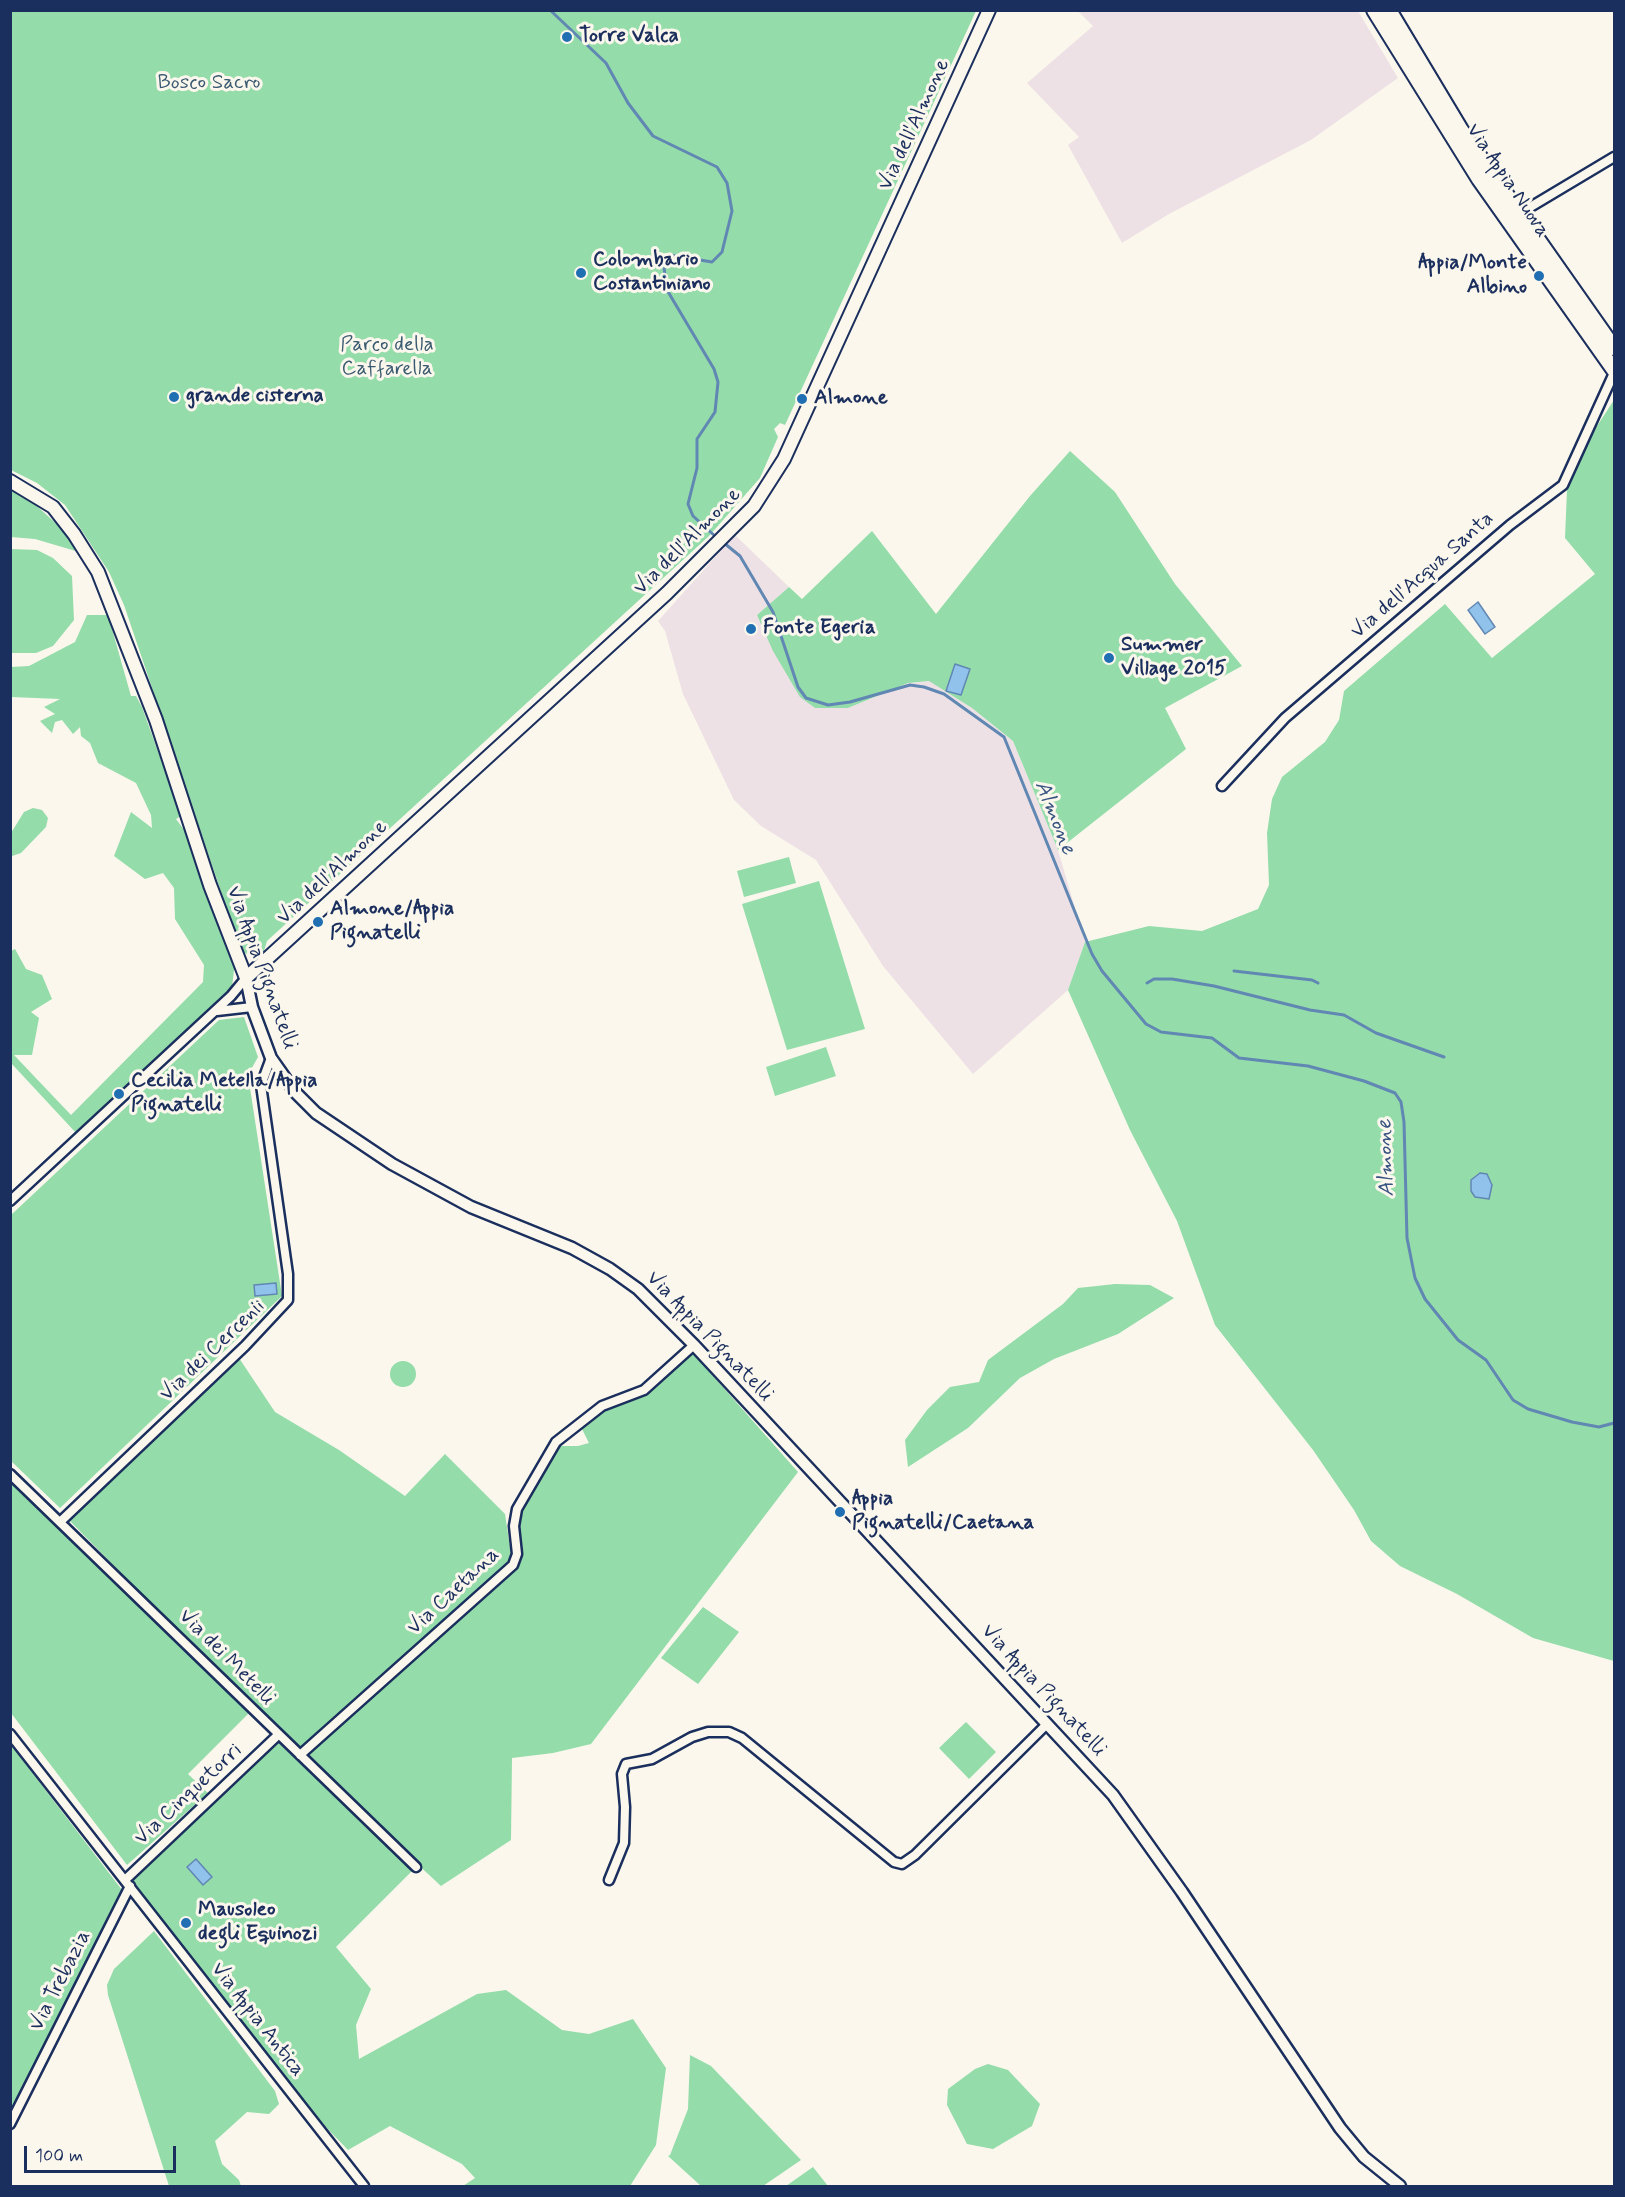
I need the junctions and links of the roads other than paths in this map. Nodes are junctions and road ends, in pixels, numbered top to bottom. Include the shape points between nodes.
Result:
1 (989, 10) edge
2 (1374, 10) edge
3 (1389, 10) edge
4 (1614, 157) edge
5 (1514, 217) junction
6 (1614, 348) edge
7 (1614, 371) edge
8 (10, 482) edge
9 (1222, 786) dead end
10 (246, 978) junction
11 (252, 1007) junction
12 (214, 1012) junction
13 (271, 1058) junction
14 (10, 1201) edge
15 (694, 1345) junction
16 (10, 1474) edge
17 (60, 1522) junction
18 (1047, 1724) junction
19 (10, 1734) edge
20 (278, 1735) junction
21 (300, 1755) junction
22 (417, 1867) dead end
23 (609, 1880) dead end
24 (127, 1883) junction
25 (10, 2124) edge
26 (364, 2187) edge
27 (1400, 2187) edge

1 - 10 main road, Via dell'Almone via 784,459 754,506 714,548
2 - 5 main road, Via Appia Nuova via 1449,134
3 - 5 main road, Via Appia Nuova
4 - 5 street
5 - 6 main road, Via Appia Nuova
5 - 7 main road, Via Appia Nuova
7 - 9 street, Via dell'Acqua Santa via 1563,484 1285,718
8 - 10 main road, Via Appia Pignatelli via 53,507 98,572 156,720 210,885
10 - 11 street, Via Appia Pignatelli
10 - 12 street
11 - 12 street
11 - 13 street, Via Appia Pignatelli
12 - 14 street
13 - 15 street, Via Appia Pignatelli via 302,1100 330,1124 471,1207 572,1248 610,1269 638,1289
13 - 17 street, Via dei Cercenii via 261,1085 288,1274 288,1300
15 - 18 street, Via Appia Pignatelli
15 - 21 street, Via Caetana via 644,1390 609,1402 556,1442 517,1509 517,1554 513,1565
16 - 17 street, Via dei Metelli
17 - 20 street, Via dei Metelli
18 - 23 street via 915,1855 902,1863 894,1862 742,1738 729,1732 692,1737 651,1759 626,1764 622,1774 624,1843
18 - 27 street, Via Appia Pignatelli via 1138,1828 1344,2133 1364,2157
19 - 24 street, Via Appia Antica
20 - 21 street, Via dei Metelli
20 - 24 street, Via Cinquetorri
21 - 22 street, Via dei Metelli
24 - 25 street, Via Trebazia
24 - 26 street, Via Appia Antica

